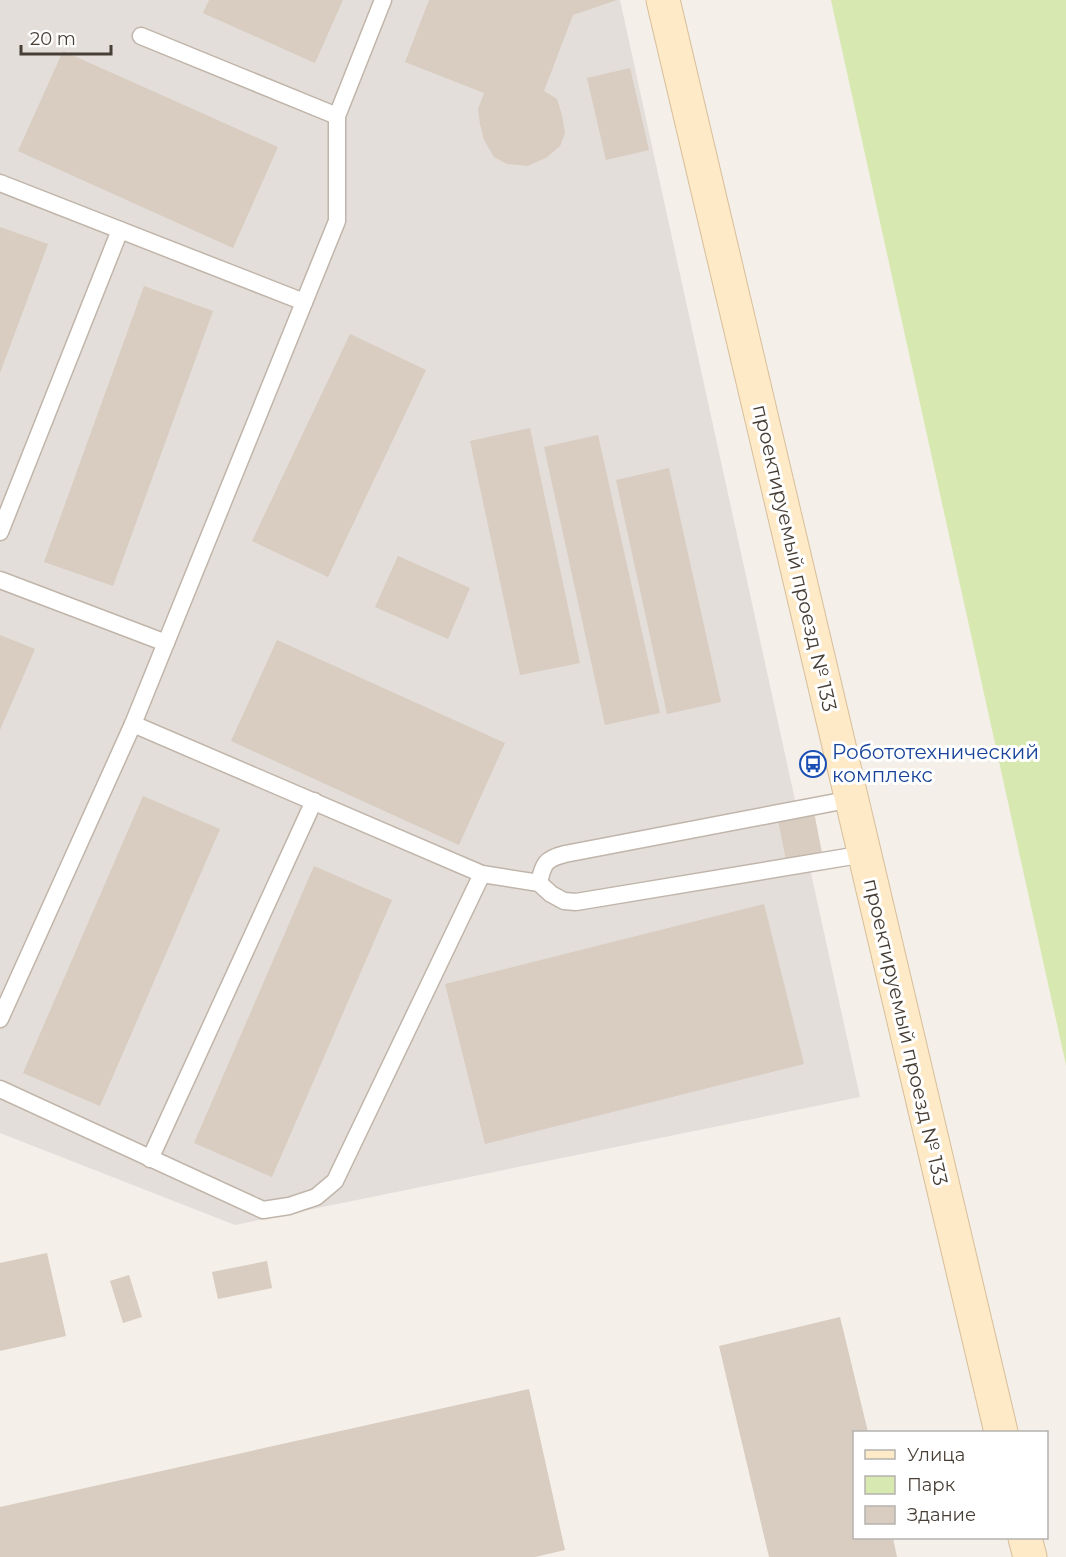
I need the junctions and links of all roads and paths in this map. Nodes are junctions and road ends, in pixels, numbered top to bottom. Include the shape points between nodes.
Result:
1 (383, 0) edge
2 (663, 0) edge
3 (141, 36) dead end
4 (337, 116) junction
5 (0, 183) edge
6 (120, 230) junction
7 (304, 302) junction
8 (0, 532) edge
9 (0, 580) edge
10 (166, 643) junction
11 (133, 724) junction
12 (852, 799) junction
13 (314, 801) junction
14 (865, 854) junction
15 (482, 874) junction
16 (539, 883) junction
17 (0, 1019) edge
18 (0, 1089) edge
19 (150, 1159) junction
20 (1001, 1431) edge
21 (1026, 1539) edge
22 (1030, 1557) edge

1 - 4 lane
2 - 12 street, проектируемый проезд № 133
3 - 4 lane
4 - 7 lane via 337,221
5 - 6 lane
6 - 7 lane
6 - 8 lane
7 - 10 lane
9 - 10 lane
10 - 11 lane
11 - 13 lane
11 - 17 lane
12 - 14 street, проектируемый проезд № 133
12 - 16 lane via 553,857 543,866
13 - 15 lane
13 - 19 lane
14 - 16 lane via 576,902 564,901
14 - 20 street, проектируемый проезд № 133
15 - 16 lane
15 - 19 lane via 335,1181 316,1197 263,1210
18 - 19 lane
21 - 22 street

